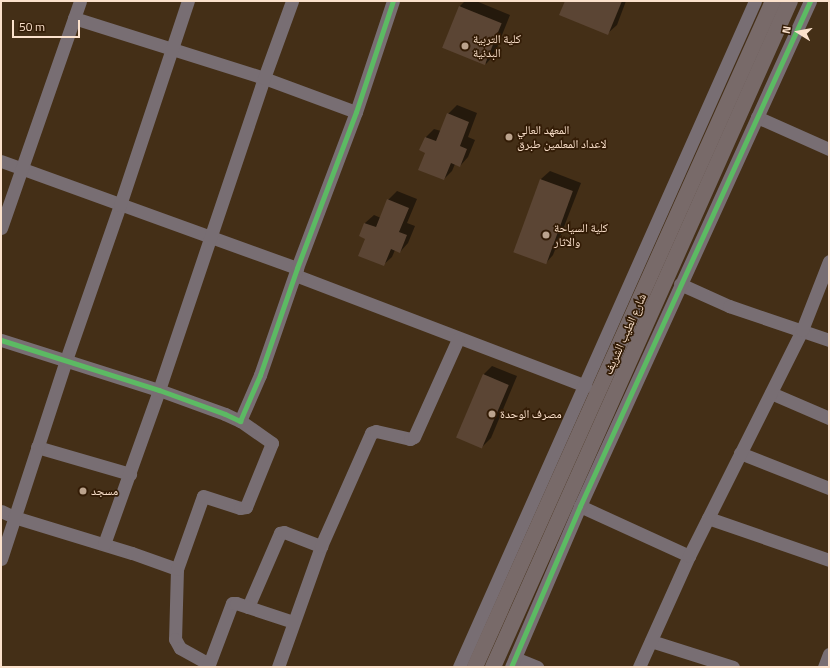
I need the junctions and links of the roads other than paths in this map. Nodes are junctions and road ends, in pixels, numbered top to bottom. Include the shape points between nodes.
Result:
1 (80, 1) edge
2 (188, 1) edge
3 (292, 1) edge
4 (393, 1) edge
5 (755, 1) edge
6 (773, 1) edge
7 (790, 1) edge
8 (810, 1) edge
9 (74, 18) junction
10 (172, 48) junction
11 (264, 78) junction
12 (356, 112) junction
13 (757, 117) junction
14 (829, 149) edge
15 (1, 162) edge
16 (22, 169) junction
17 (120, 205) junction
18 (1, 228) edge
19 (210, 238) junction
20 (829, 261) edge
21 (296, 272) junction
22 (680, 284) junction
23 (802, 330) junction
24 (458, 339) junction
25 (1, 340) edge
26 (829, 340) edge
27 (66, 360) junction
28 (585, 386) junction
29 (159, 390) junction
30 (771, 393) junction
31 (829, 418) edge
32 (240, 421) junction
33 (37, 447) junction
34 (740, 453) junction
35 (130, 474) junction
36 (829, 488) edge
37 (580, 506) junction
38 (1, 511) edge
39 (14, 517) junction
40 (708, 518) junction
41 (104, 544) junction
42 (321, 546) junction
43 (689, 556) junction
44 (1, 559) edge
45 (829, 560) edge
46 (177, 569) junction
47 (248, 606) junction
48 (293, 622) junction
49 (651, 641) junction
50 (829, 654) edge
51 (513, 663) edge
52 (706, 663) edge
53 (208, 665) edge
54 (278, 667) edge
55 (459, 667) edge
56 (475, 667) edge
57 (493, 667) edge
58 (537, 667) edge
59 (639, 667) edge
60 (733, 667) edge
61 (824, 667) edge

1 - 9 street
2 - 10 street
3 - 11 street
4 - 12 street
5 - 28 street
6 - 56 main road, شارع الطيب الشريف
7 - 57 main road, شارع الطيب الشريف
8 - 13 street
9 - 10 street
9 - 16 street
10 - 11 street
10 - 17 street
11 - 12 street
11 - 19 street
12 - 21 street
13 - 14 street
13 - 22 street
15 - 16 street
16 - 17 street
16 - 18 street
17 - 19 street
17 - 27 street
19 - 21 street
19 - 29 street
20 - 23 street
21 - 24 street
21 - 32 street via 260,375
22 - 23 street via 730,306
22 - 37 street
23 - 26 street
23 - 30 street
24 - 28 street
24 - 42 street via 414,438 376,431 371,433
25 - 27 street
27 - 29 street
27 - 33 street
28 - 55 street
29 - 32 street
29 - 35 street
30 - 31 street
30 - 34 street
32 - 46 street via 272,443 246,507 240,508 204,496
33 - 35 street
33 - 39 street
34 - 36 street
34 - 40 street
35 - 41 street
37 - 43 street
37 - 51 street
38 - 39 street
39 - 41 street
39 - 44 street
40 - 43 street
40 - 45 street
41 - 46 street
42 - 47 street via 284,532 280,533
42 - 48 street
43 - 49 street
46 - 53 street via 175,639 180,648
47 - 48 street
47 - 53 street via 236,603 231,605
48 - 54 street
49 - 52 street
49 - 59 street
50 - 61 street
51 - 58 street
52 - 60 street

